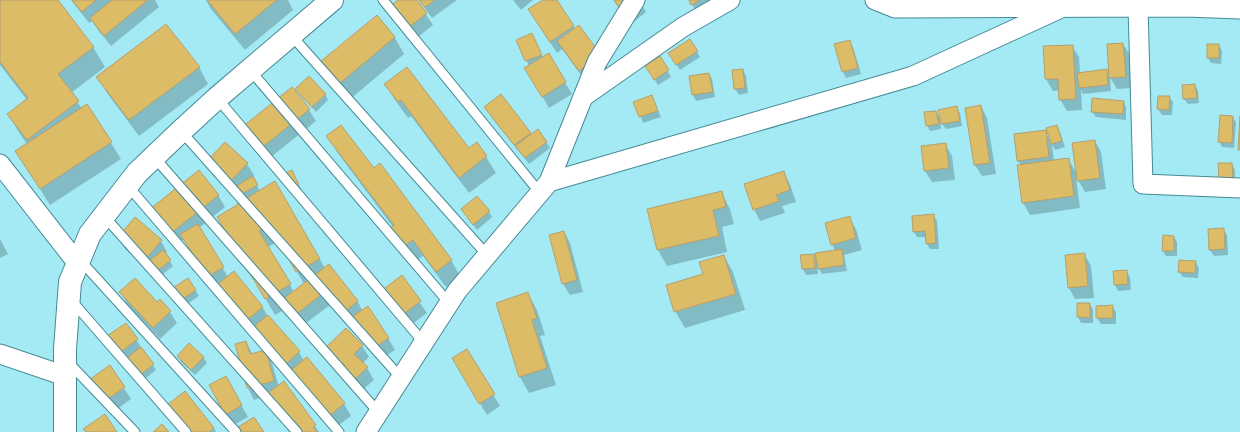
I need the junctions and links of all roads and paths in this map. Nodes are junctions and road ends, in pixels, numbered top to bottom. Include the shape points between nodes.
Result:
1 (332, 0) edge
2 (383, 0) edge
3 (635, 0) edge
4 (730, 0) edge
5 (875, 0) edge
6 (1138, 7) junction
7 (1061, 8) junction
8 (1240, 8) edge
9 (291, 35) junction
10 (250, 70) junction
11 (583, 97) junction
12 (217, 98) junction
13 (181, 131) junction
14 (154, 158) junction
15 (0, 164) edge
16 (128, 186) junction
17 (544, 187) junction
18 (1240, 188) edge
19 (104, 216) junction
20 (487, 255) junction
21 (79, 262) junction
22 (69, 298) junction
23 (449, 303) junction
24 (424, 343) junction
25 (0, 354) edge
26 (65, 367) junction
27 (401, 378) junction
28 (379, 413) junction
29 (65, 432) edge
30 (135, 432) edge
31 (186, 432) edge
32 (236, 432) edge
33 (297, 432) edge
34 (339, 432) edge
35 (366, 432) edge

1 - 9 street
2 - 17 lane
3 - 11 street via 597,62
4 - 11 street via 683,28
5 - 7 street via 895,8
6 - 7 street
6 - 8 street
6 - 18 street via 1143,184
7 - 17 street via 913,76
9 - 10 street
9 - 20 lane
10 - 12 street
10 - 23 lane
11 - 17 street
12 - 13 street
12 - 24 lane
13 - 14 street
13 - 27 lane
14 - 16 street
14 - 28 lane
15 - 21 street
16 - 19 street
16 - 34 lane
17 - 20 street
19 - 21 street via 90,234
19 - 33 lane
20 - 23 street
21 - 22 street via 70,282
21 - 32 lane
22 - 26 street
22 - 31 lane
23 - 24 street
24 - 27 street
25 - 26 street
26 - 29 street
26 - 30 lane
27 - 28 street
28 - 35 street

